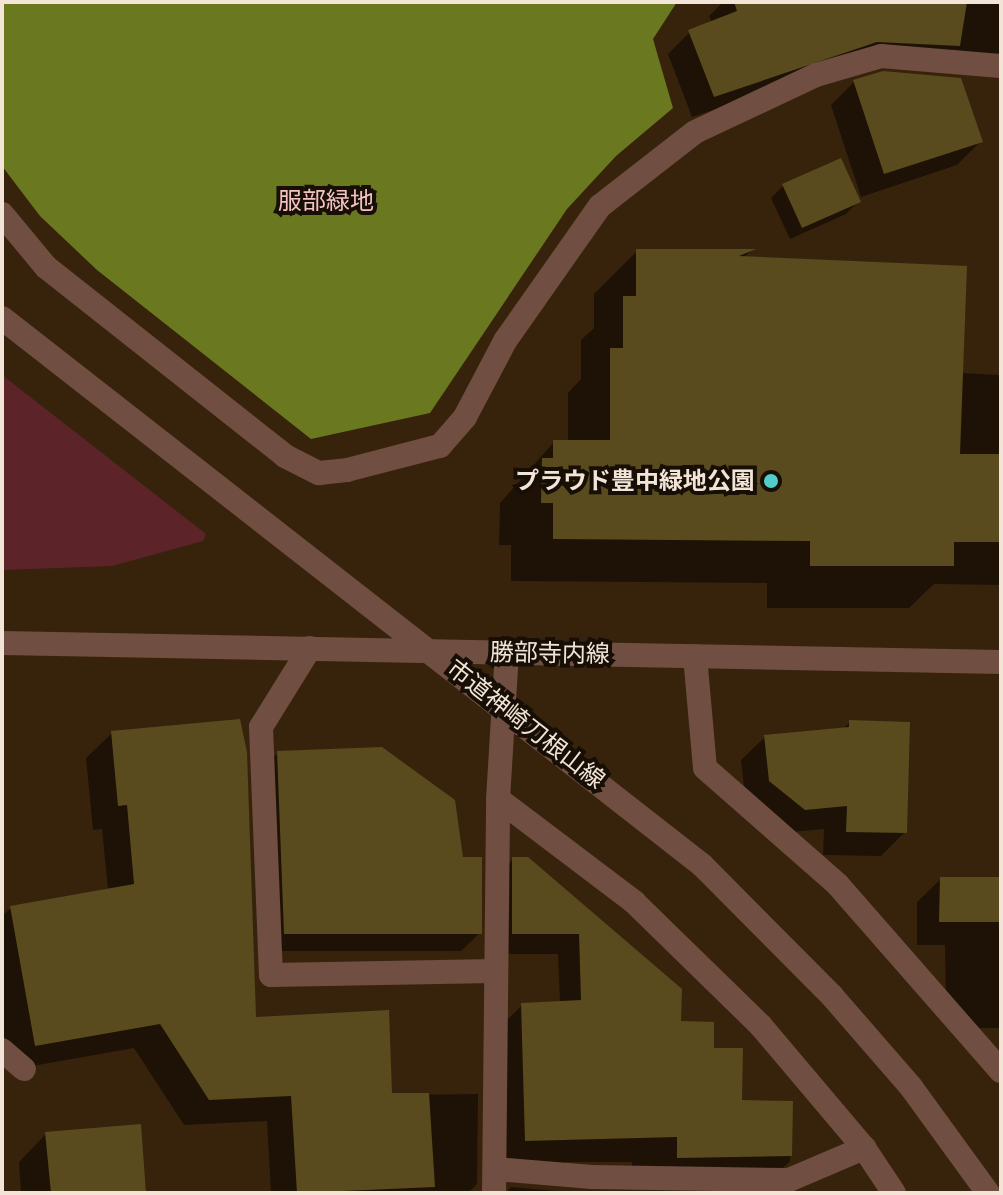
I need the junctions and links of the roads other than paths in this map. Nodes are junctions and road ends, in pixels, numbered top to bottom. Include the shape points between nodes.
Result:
1 (1001, 66) edge
2 (2, 214) edge
3 (2, 318) edge
4 (2, 643) edge
5 (310, 648) junction
6 (431, 651) junction
7 (507, 652) junction
8 (695, 656) junction
9 (1001, 662) edge
10 (498, 799) junction
11 (495, 971) junction
12 (2, 1050) edge
13 (24, 1069) dead end
14 (1001, 1071) edge
15 (864, 1148) junction
16 (494, 1181) edge
17 (592, 1185) edge
18 (789, 1186) edge
19 (894, 1193) edge
20 (988, 1193) edge

1 - 2 street via 881,56 816,75 695,132 600,206 505,341 465,417 440,446 347,470 319,473 285,456 46,267
3 - 6 street, 市道神崎刀根山線
4 - 5 street, 勝部寺内線
5 - 6 street, 勝部寺内線
5 - 11 street via 261,727 271,975
6 - 7 street, 勝部寺内線
6 - 20 street, 市道神崎刀根山線 via 702,865 870,1041
7 - 8 street, 勝部寺内線
7 - 10 street
8 - 9 street, 勝部寺内線
8 - 14 street via 705,768 838,885
10 - 11 street
10 - 15 street via 634,902 761,1026
11 - 16 street
12 - 13 street
15 - 18 street
15 - 19 street
16 - 17 street
17 - 18 street

